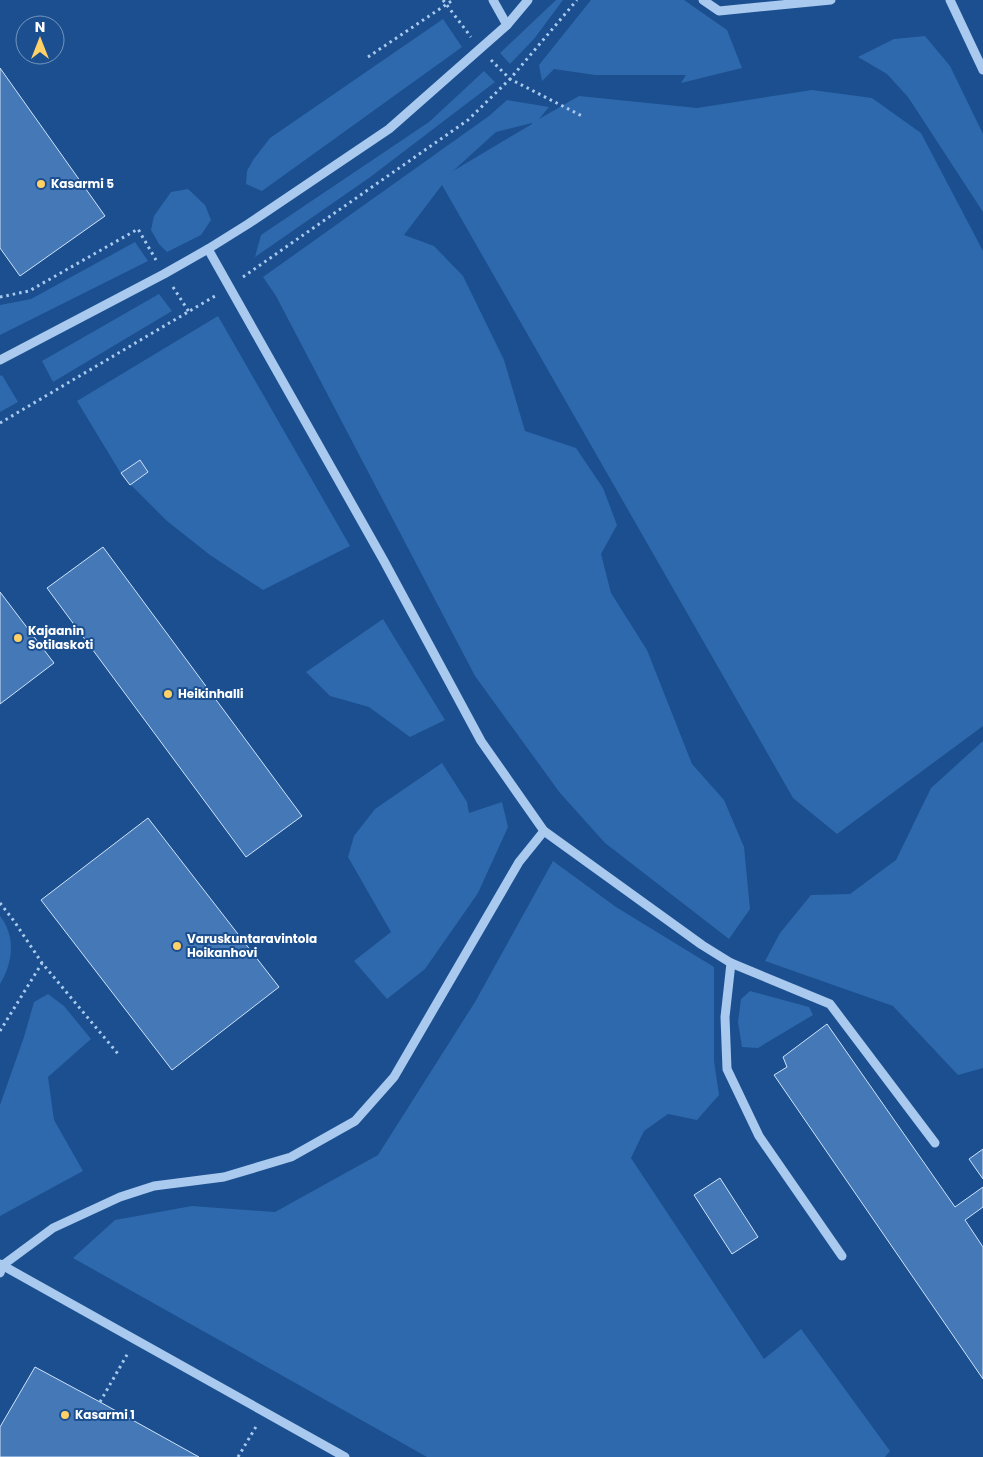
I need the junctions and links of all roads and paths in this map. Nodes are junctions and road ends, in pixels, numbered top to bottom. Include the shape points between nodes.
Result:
1 (443, 0) edge
2 (453, 0) edge
3 (493, 0) edge
4 (528, 0) edge
5 (577, 0) edge
6 (702, 0) edge
7 (830, 0) edge
8 (950, 0) edge
9 (446, 4) junction
10 (507, 25) junction
11 (480, 49) junction
12 (368, 57) dead end
13 (983, 70) edge
14 (510, 79) junction
15 (582, 116) dead end
16 (208, 248) junction
17 (164, 274) junction
18 (230, 286) junction
19 (0, 297) edge
20 (189, 312) junction
21 (0, 360) edge
22 (0, 423) edge
23 (544, 831) junction
24 (0, 903) edge
25 (42, 963) junction
26 (731, 963) junction
27 (0, 1031) edge
28 (120, 1055) dead end
29 (935, 1143) dead end
30 (842, 1256) dead end
31 (1, 1267) edge
32 (136, 1340) junction
33 (100, 1402) dead end
34 (265, 1412) junction
35 (238, 1457) edge
36 (346, 1457) edge

1 - 9 path
2 - 9 path
3 - 10 street
4 - 10 street
5 - 14 path
6 - 7 street via 719,11
8 - 13 street
9 - 11 path
9 - 12 path
10 - 11 street
11 - 14 path
11 - 16 street via 389,129
14 - 15 path
14 - 18 path via 468,120
16 - 17 street
16 - 18 street
17 - 19 path via 138,228 29,290
17 - 20 path
17 - 21 street
18 - 20 path
18 - 23 street via 481,741
20 - 22 path
23 - 26 street
23 - 31 street via 519,862 394,1077 355,1121 291,1157 224,1178 154,1186 120,1198 53,1228
24 - 25 path
25 - 27 path
25 - 28 path
26 - 29 street via 830,1004
26 - 30 street via 725,1017 727,1069 759,1136
31 - 32 street
32 - 33 path
32 - 34 street
34 - 35 path
34 - 36 street

